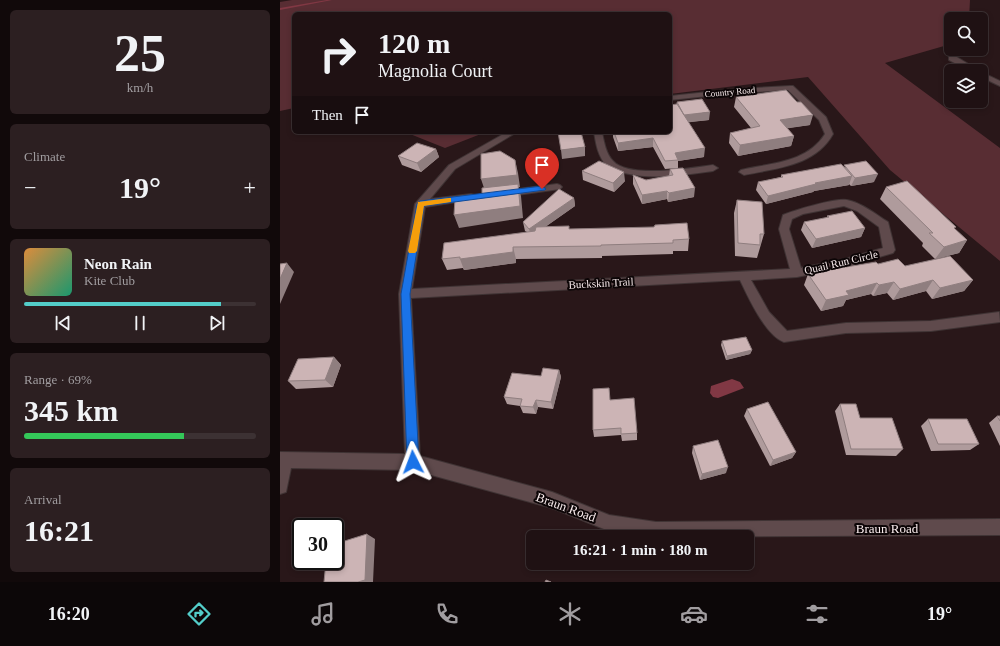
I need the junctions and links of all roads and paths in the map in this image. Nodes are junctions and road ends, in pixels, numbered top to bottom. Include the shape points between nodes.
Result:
1 (952, 58) dead end
2 (963, 64) edge
3 (988, 78) edge
4 (1000, 84) edge
5 (672, 98) edge
6 (507, 134) edge
7 (599, 134) edge
8 (713, 168) dead end
9 (744, 172) dead end
10 (558, 187) dead end
11 (497, 194) edge
12 (481, 196) edge
13 (420, 204) junction
14 (797, 273) junction
15 (743, 276) junction
16 (405, 294) junction
17 (999, 317) edge
18 (282, 460) edge
19 (413, 462) junction
20 (280, 486) edge
21 (1000, 527) edge

1 - 2 street
3 - 4 street
5 - 9 street, Country Road via 790,88 823,119 829,134 823,144 811,154 790,162
6 - 13 street via 452,167
7 - 8 street via 604,154 610,164 621,169 656,176
10 - 11 street
12 - 13 street
13 - 16 street
14 - 14 street, Quail Run Circle via 889,250 884,225 845,203 801,210 788,217 784,229
14 - 15 street, Buckskin Trail
15 - 16 street, Buckskin Trail
15 - 17 street via 765,316 784,337 846,328 931,326
16 - 19 street
18 - 19 street, Braun Road
18 - 20 street
19 - 21 street, Braun Road via 552,500 609,523 656,530

